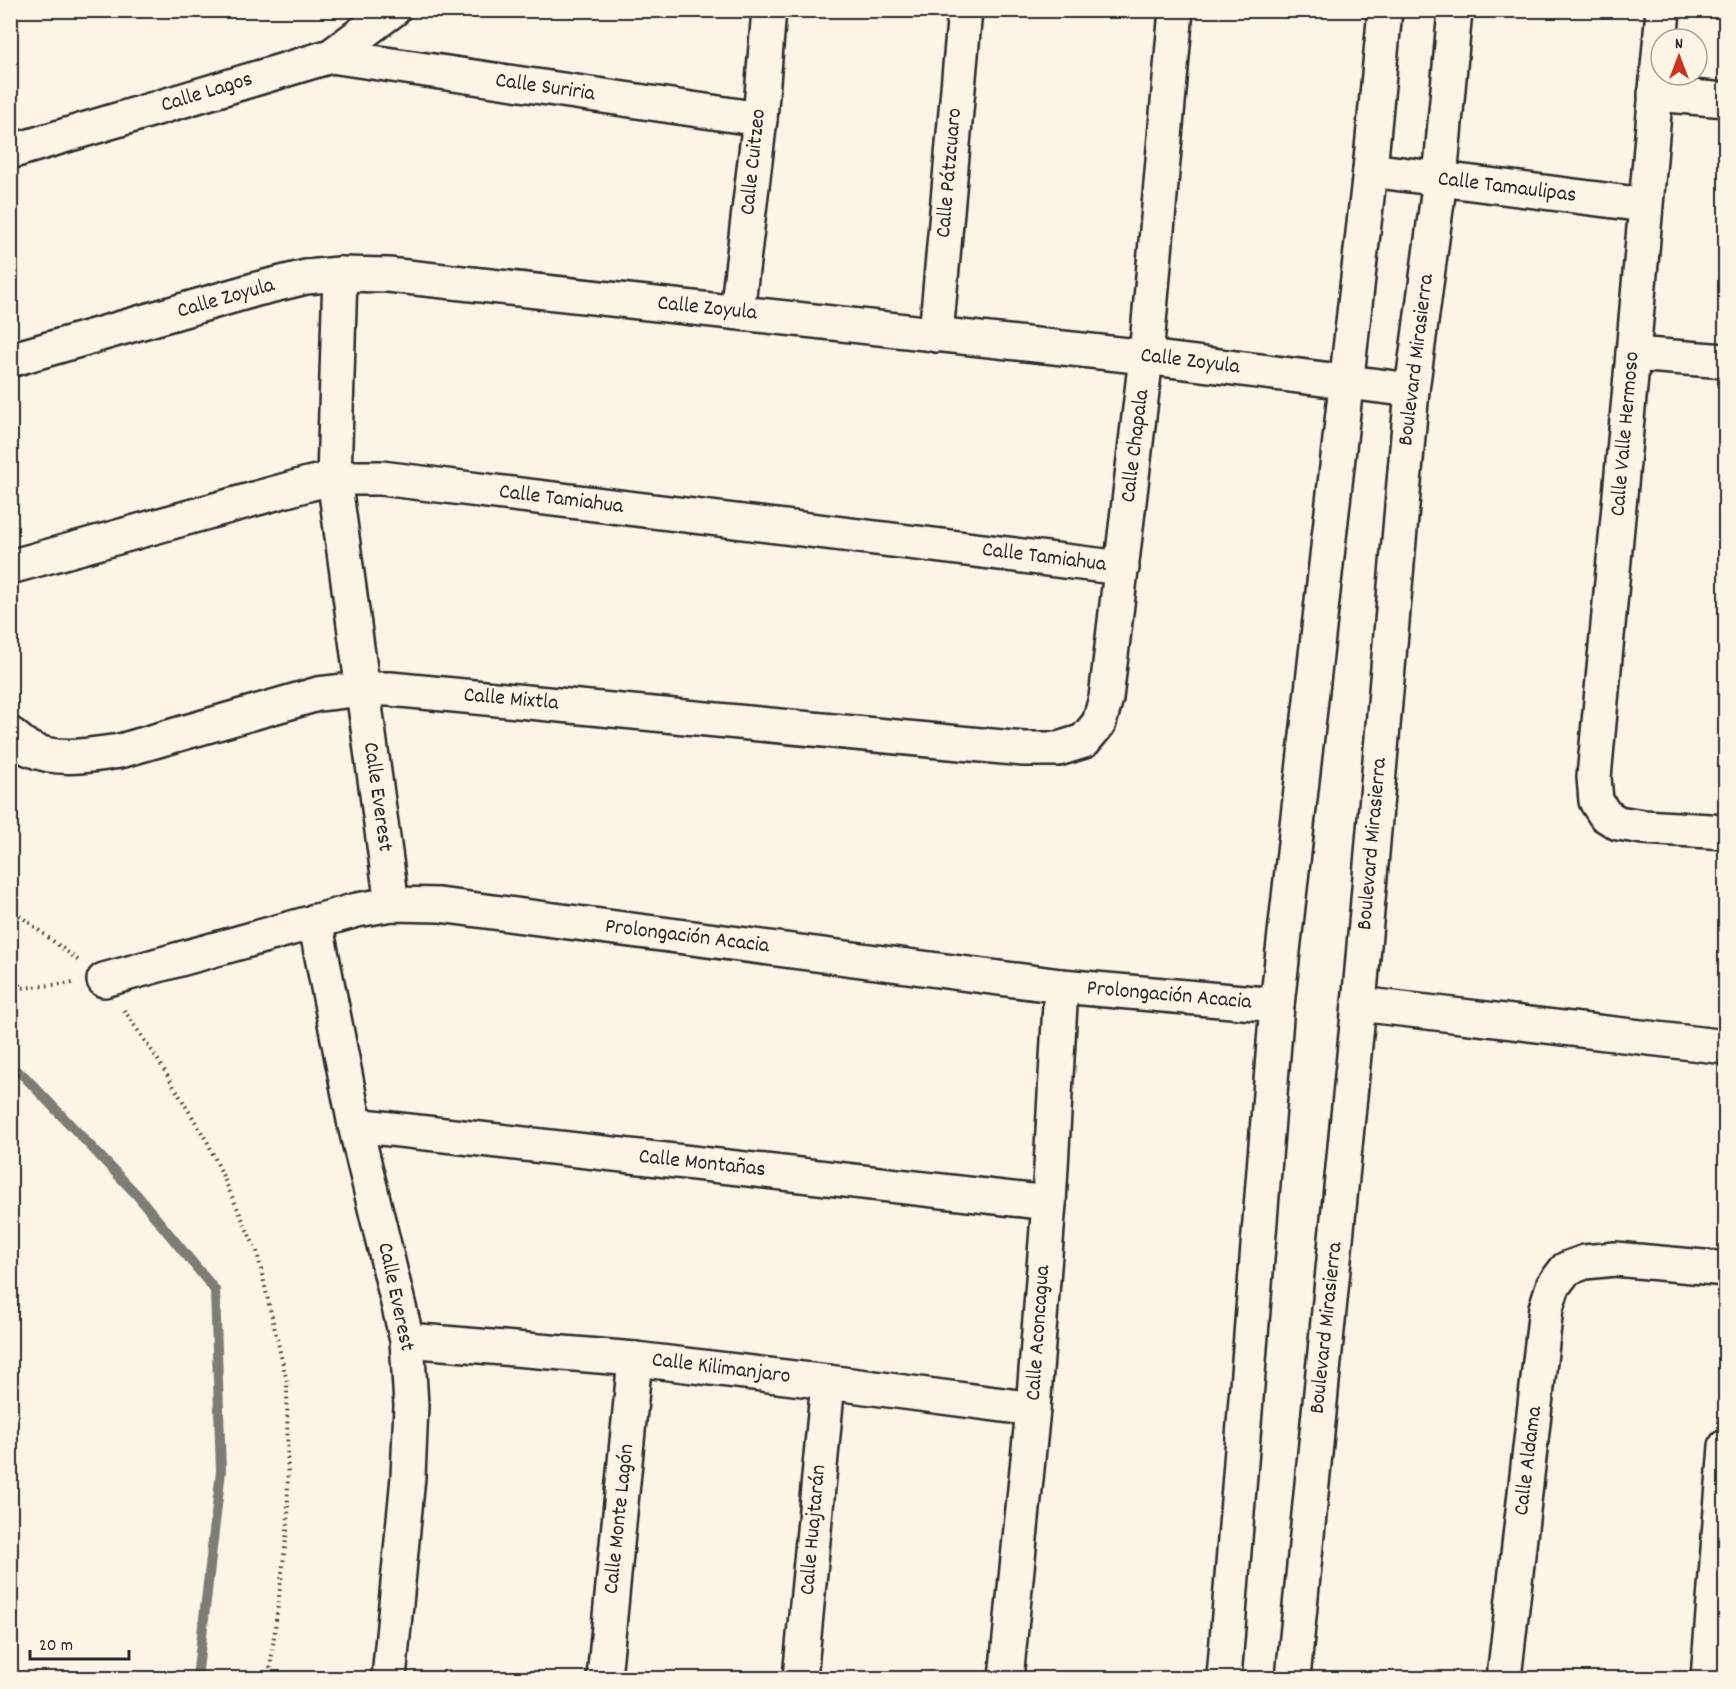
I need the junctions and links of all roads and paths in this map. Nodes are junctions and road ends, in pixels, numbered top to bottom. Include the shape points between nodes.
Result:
1 (393, 10) edge
2 (769, 10) edge
3 (965, 10) edge
4 (1176, 10) edge
5 (1385, 10) edge
6 (1455, 10) edge
7 (1663, 10) edge
8 (331, 56) junction
9 (1655, 94) junction
10 (1725, 100) edge
11 (760, 119) junction
12 (10, 152) edge
13 (1370, 170) junction
14 (1440, 179) junction
15 (1645, 205) junction
16 (340, 274) junction
17 (737, 312) junction
18 (936, 335) junction
19 (1633, 354) junction
20 (1146, 357) junction
21 (10, 360) edge
22 (1725, 361) edge
23 (1346, 380) junction
24 (1412, 390) junction
25 (334, 478) junction
26 (10, 567) edge
27 (1122, 568) junction
28 (362, 689) junction
29 (10, 734) edge
30 (1024, 749) joint
31 (1725, 831) edge
32 (392, 904) junction
33 (10, 908) edge
34 (315, 921) junction
35 (10, 969) edge
36 (104, 981) junction
37 (1062, 986) junction
38 (1359, 1004) junction
39 (1277, 1005) junction
40 (1725, 1047) edge
41 (355, 1125) junction
42 (1049, 1203) junction
43 (1725, 1269) edge
44 (407, 1340) junction
45 (635, 1359) junction
46 (828, 1382) junction
47 (1033, 1409) junction
48 (1725, 1446) edge
49 (1724, 1481) edge
50 (269, 1678) edge
51 (389, 1678) edge
52 (604, 1678) edge
53 (800, 1678) edge
54 (1006, 1678) edge
55 (1224, 1678) edge
56 (1293, 1678) edge
57 (1504, 1678) edge
58 (1708, 1678) edge

1 - 8 street, Calle Lagos
2 - 11 street, Calle Cuitzeo
3 - 18 street, Calle Pátzcuaro
4 - 20 street, Calle Chapala
5 - 13 street
6 - 14 street, Boulevard Mirasierra
7 - 9 street, Calle Valle Hermoso
8 - 11 street, Calle Suriria
8 - 12 street, Calle Lagos
9 - 10 street
9 - 15 street, Calle Valle Hermoso
11 - 17 street, Calle Cuitzeo
13 - 14 street, Calle Tamaulipas
13 - 23 street
14 - 15 street, Calle Tamaulipas
14 - 24 street, Boulevard Mirasierra
15 - 19 street, Calle Valle Hermoso
16 - 17 street, Calle Zoyula via 388,275
16 - 21 street, Calle Zoyula via 306,277
16 - 25 street, Calle Everest
17 - 18 street, Calle Zoyula
18 - 20 street, Calle Zoyula
19 - 22 street
19 - 31 street, Calle Valle Hermoso via 1594,777 1596,801 1605,815 1617,823
20 - 23 street, Calle Zoyula
20 - 27 street, Calle Chapala
23 - 24 street, Calle Zoyula
23 - 39 street
24 - 38 street, Boulevard Mirasierra
25 - 26 street, Calle Tamiahua
25 - 27 street, Calle Tamiahua via 381,478
25 - 28 street, Calle Everest
27 - 30 street, Calle Chapala via 1106,698 1099,723 1084,741 1058,749
28 - 29 street, Calle Mixtla via 318,694 86,756 60,757 29,748
28 - 30 street, Calle Mixtla
28 - 32 street, Calle Everest
32 - 34 street, Prolongación Acacia
32 - 37 street, Prolongación Acacia via 439,905
33 - 36 path
34 - 36 street, Prolongación Acacia
34 - 41 street, Calle Everest
35 - 36 path via 21,988
36 - 50 path via 208,1143 257,1252 287,1382 288,1523
37 - 39 street, Prolongación Acacia
37 - 42 street, Calle Aconcagua
38 - 40 street
38 - 56 street, Boulevard Mirasierra
39 - 55 street
41 - 42 street, Calle Montañas
41 - 44 street, Calle Everest
42 - 47 street, Calle Aconcagua
43 - 57 street, Calle Aldama via 1614,1259 1566,1269 1553,1286 1546,1308
44 - 45 street, Calle Kilimanjaro
44 - 51 street, Calle Everest via 411,1405 408,1477
45 - 46 street, Calle Kilimanjaro
45 - 52 street, Calle Monte Lagón
46 - 47 street, Calle Kilimanjaro
46 - 53 street, Calle Huajtarán
47 - 54 street, Calle Aconcagua
48 - 49 street
49 - 58 street

